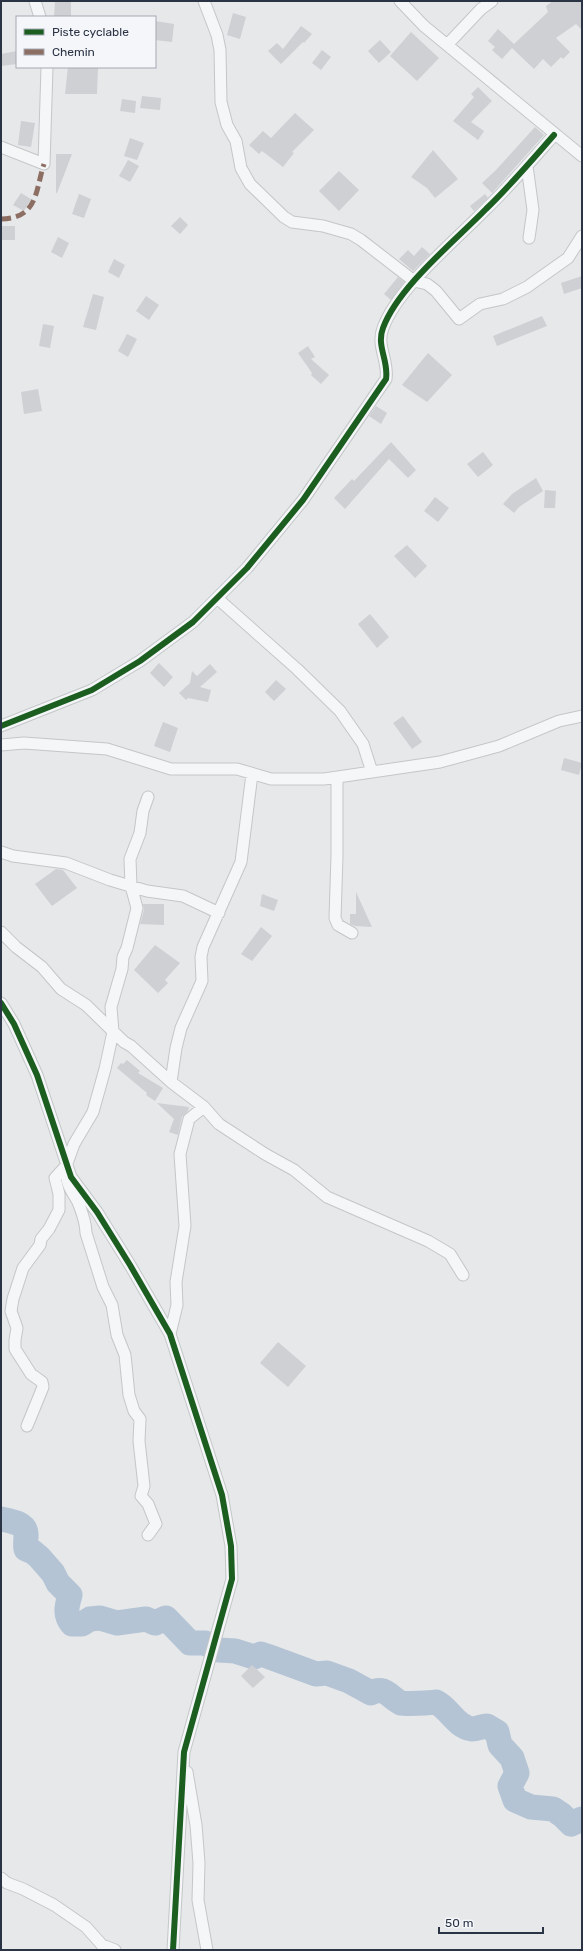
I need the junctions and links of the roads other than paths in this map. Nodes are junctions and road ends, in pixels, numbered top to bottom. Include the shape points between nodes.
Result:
1 (35, 1) edge
2 (204, 1) edge
3 (400, 1) edge
4 (492, 1) edge
5 (40, 16) edge
6 (447, 45) junction
7 (47, 68) edge
8 (554, 135) junction
9 (1, 147) edge
10 (582, 156) edge
11 (528, 166) junction
12 (582, 236) edge
13 (529, 238) dead end
14 (414, 281) junction
15 (217, 598) junction
16 (582, 716) edge
17 (1, 726) edge
18 (1, 745) edge
19 (372, 772) junction
20 (252, 774) junction
21 (337, 777) junction
22 (148, 797) dead end
23 (1, 852) edge
24 (131, 886) junction
25 (219, 913) junction
26 (1, 932) edge
27 (352, 933) dead end
28 (1, 1003) edge
29 (113, 1032) junction
30 (171, 1082) junction
31 (204, 1107) junction
32 (66, 1166) junction
33 (462, 1276) dead end
34 (170, 1334) junction
35 (27, 1426) dead end
36 (148, 1535) dead end
37 (184, 1752) junction
38 (1, 1878) edge
39 (101, 1947) edge
40 (115, 1950) edge
41 (173, 1950) edge
42 (207, 1950) edge

1 - 5 street
2 - 14 street via 220,50 221,102 227,125 236,142 241,168 250,184 288,219 299,224 323,226 351,234
3 - 6 street
4 - 6 street
6 - 8 street
7 - 9 street via 44,164
8 - 10 street
8 - 11 street
11 - 13 street via 533,210
11 - 14 street
12 - 14 street via 568,258 528,287 503,299 480,304 459,319 436,291 427,284
14 - 15 street via 383,327 380,340 387,372 386,379 303,500 247,568
15 - 17 street via 193,622 92,690
15 - 19 street via 340,711 363,744
16 - 19 street via 559,721 499,746 440,762
18 - 20 street via 24,743 107,750 171,769 237,769
19 - 21 street
20 - 21 street via 271,779
20 - 25 street via 241,862
21 - 27 street via 335,918 338,925
22 - 24 street via 140,833 130,859
23 - 24 street via 66,863
24 - 25 street via 183,896
24 - 29 street via 137,908 110,1007
25 - 30 street via 203,947 202,981 181,1028
26 - 29 street via 42,967 61,989 86,1005
28 - 32 street via 14,1024 37,1075
29 - 30 street
29 - 32 street via 93,1112 74,1144
30 - 31 street
31 - 33 street via 219,1124 294,1170 327,1197 428,1241 450,1254
31 - 34 street via 189,1120 180,1154 185,1226 176,1282 177,1305
32 - 34 street via 130,1265
32 - 35 street via 55,1178 59,1210 40,1245 23,1268 11,1311 17,1328 15,1349 31,1374 42,1382 43,1387
32 - 36 street via 68,1185 78,1202 103,1287 112,1305 117,1335 125,1355 129,1395 134,1411 140,1419 139,1441 144,1486 141,1496 148,1504 156,1524
34 - 37 street via 222,1495 232,1546 232,1579
37 - 41 street
37 - 42 street via 196,1825 198,1900
38 - 39 street via 6,1883 54,1905 86,1927
39 - 40 street

